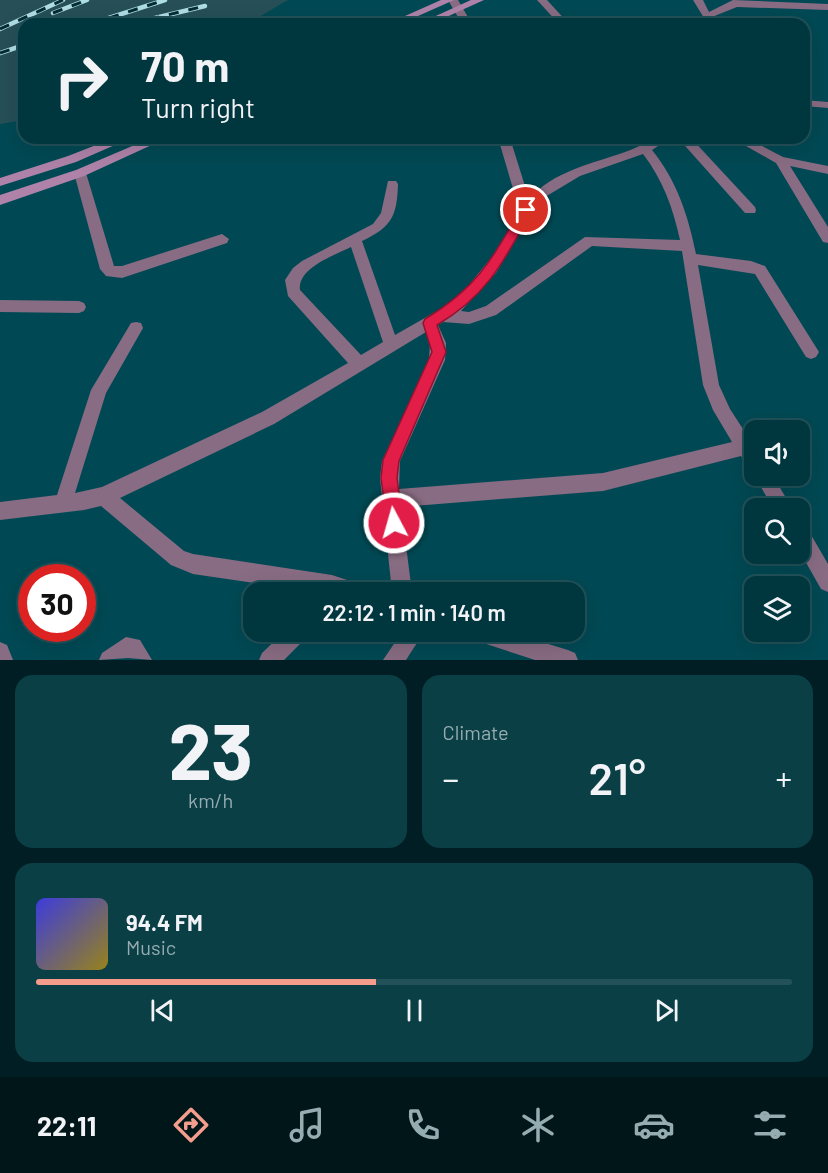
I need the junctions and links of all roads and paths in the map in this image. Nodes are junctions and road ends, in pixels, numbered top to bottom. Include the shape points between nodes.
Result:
1 (479, 0) edge
2 (542, 0) edge
3 (698, 0) edge
4 (737, 2) edge
5 (454, 3) edge
6 (828, 7) edge
7 (410, 18) edge
8 (432, 18) edge
9 (463, 18) edge
10 (558, 18) edge
11 (707, 18) edge
12 (711, 18) edge
13 (810, 104) edge
14 (828, 105) edge
15 (109, 144) edge
16 (147, 144) edge
17 (506, 144) edge
18 (650, 144) edge
19 (652, 144) edge
20 (690, 144) edge
21 (749, 144) edge
22 (780, 160) junction
23 (828, 170) edge
24 (80, 173) junction
25 (0, 182) edge
26 (392, 184) dead end
27 (0, 200) edge
28 (526, 210) junction
29 (750, 210) dead end
30 (828, 238) edge
31 (222, 239) dead end
32 (355, 239) junction
33 (687, 253) junction
34 (0, 306) edge
35 (79, 307) dead end
36 (435, 320) junction
37 (136, 328) dead end
38 (391, 345) junction
39 (811, 352) dead end
40 (358, 364) junction
41 (744, 444) edge
42 (744, 455) edge
43 (104, 496) junction
44 (392, 499) junction
45 (63, 503) junction
46 (0, 511) edge
47 (810, 552) edge
48 (294, 582) edge
49 (401, 582) edge
50 (828, 582) edge
51 (288, 642) edge
52 (406, 642) edge
53 (510, 642) edge
54 (0, 652) edge
55 (3, 660) edge
56 (109, 660) edge
57 (142, 660) edge
58 (269, 660) edge
59 (393, 660) edge
60 (568, 660) edge

1 - 5 main road
2 - 10 street
3 - 11 street
4 - 6 street
4 - 12 street
5 - 7 main road
5 - 8 main road
5 - 9 street
13 - 14 street
15 - 25 main road
16 - 24 main road
17 - 28 street
18 - 28 street via 560,181
19 - 33 street via 674,190
20 - 29 street
21 - 22 street
22 - 23 street
22 - 30 street
24 - 27 main road
24 - 31 street via 111,272 122,272
26 - 32 street via 385,221
28 - 36 street via 481,283 456,307
32 - 38 street
32 - 40 street via 311,261 298,271 291,284 292,292
33 - 36 street via 590,241 491,311 469,318
33 - 39 street via 760,270
33 - 41 street via 711,387
34 - 35 street
36 - 38 street
36 - 44 street via 439,352 391,460
37 - 45 street via 99,390
38 - 40 street
40 - 43 street via 268,418
42 - 44 street via 603,482
43 - 45 street
43 - 48 street via 178,558
44 - 49 street
45 - 46 street
47 - 50 street
51 - 58 street
52 - 59 street
53 - 60 street
54 - 55 street
56 - 57 street via 132,647

